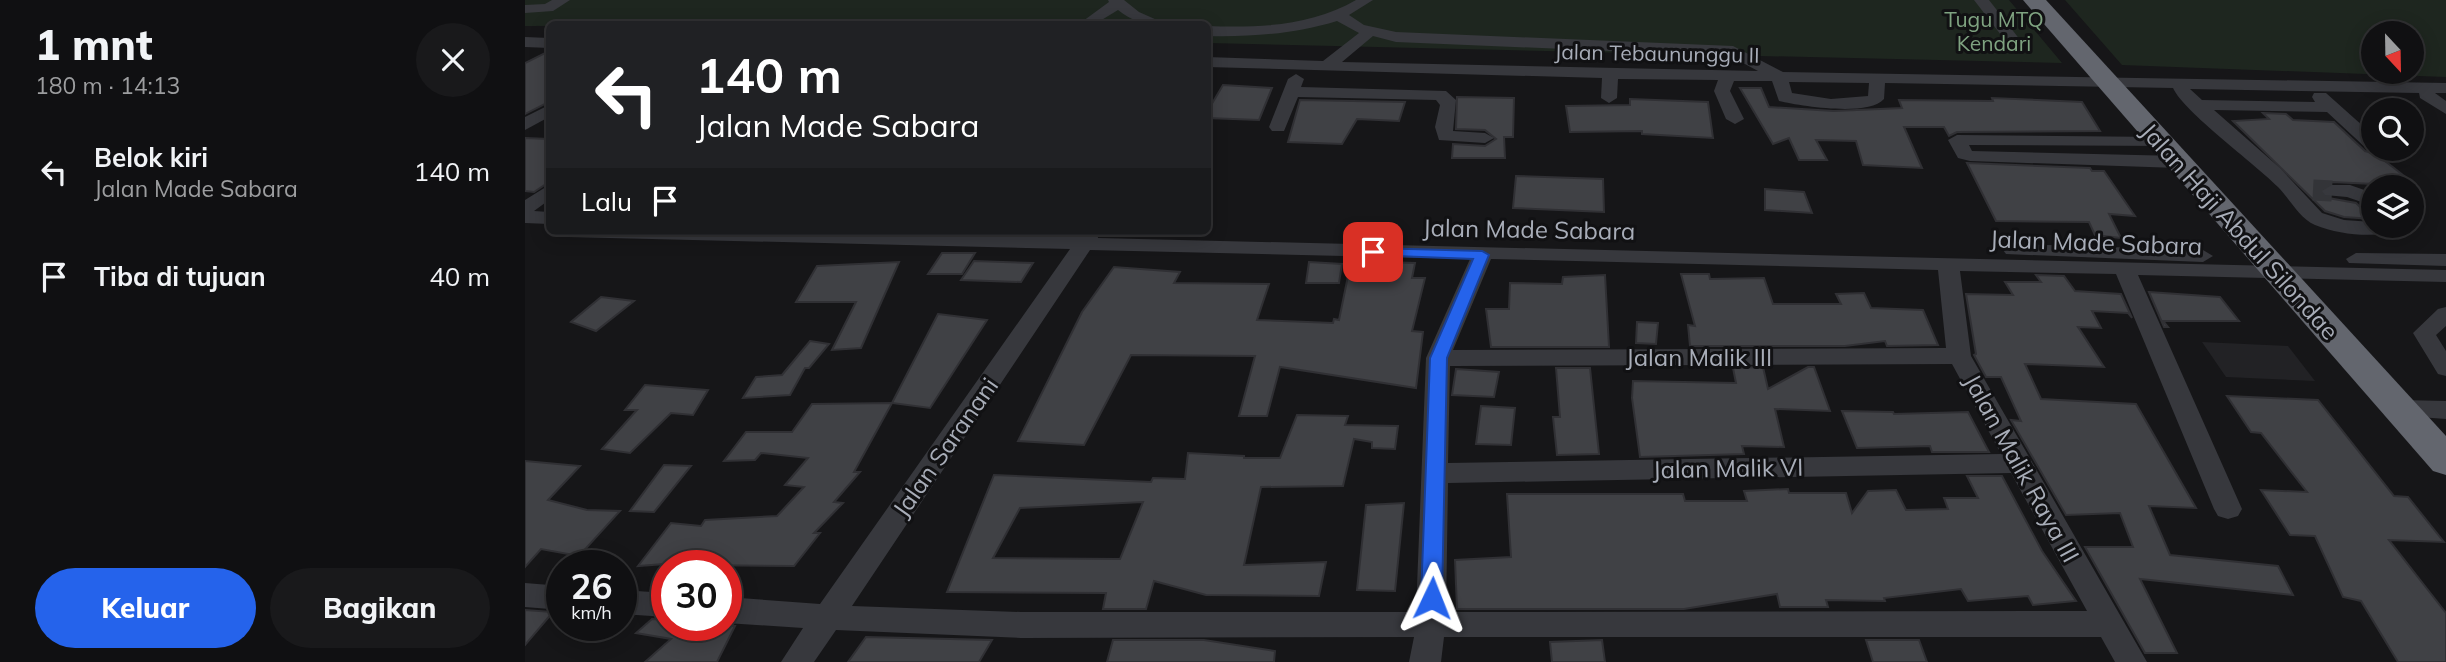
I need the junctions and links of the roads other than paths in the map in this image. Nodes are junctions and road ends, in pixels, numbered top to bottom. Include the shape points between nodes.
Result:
1 (563, 0) edge
2 (1366, 0) edge
3 (1981, 0) edge
4 (2034, 0) edge
5 (1116, 2) edge
6 (525, 9) edge
7 (1337, 14) junction
8 (1090, 21) edge
9 (1151, 21) edge
10 (1211, 31) edge
11 (1369, 32) junction
12 (528, 43) edge
13 (546, 43) edge
14 (2016, 45) dead end
15 (1211, 62) edge
16 (1299, 66) junction
17 (1327, 66) junction
18 (1610, 73) junction
19 (1779, 76) junction
20 (1877, 79) junction
21 (2021, 81) junction
22 (1725, 83) junction
23 (2109, 84) junction
24 (1648, 88) dead end
25 (2181, 89) junction
26 (2446, 89) edge
27 (1293, 92) junction
28 (2315, 92) junction
29 (2049, 93) dead end
30 (2426, 94) junction
31 (2446, 94) edge
32 (1609, 98) dead end
33 (2196, 104) junction
34 (2330, 107) junction
35 (2446, 109) edge
36 (546, 112) edge
37 (1735, 119) dead end
38 (525, 125) edge
39 (1278, 127) dead end
40 (2361, 134) edge
41 (1485, 138) dead end
42 (2077, 140) junction
43 (2169, 152) junction
44 (2092, 161) junction
45 (2290, 189) junction
46 (546, 193) edge
47 (2361, 195) edge
48 (525, 209) edge
49 (525, 217) edge
50 (546, 218) edge
51 (2361, 227) edge
52 (525, 230) edge
53 (546, 230) edge
54 (987, 235) edge
55 (1092, 236) edge
56 (1482, 255) junction
57 (2446, 260) edge
58 (1948, 263) junction
59 (2269, 266) junction
60 (2125, 270) junction
61 (2446, 276) edge
62 (2446, 314) edge
63 (1959, 356) junction
64 (1439, 358) junction
65 (2446, 368) edge
66 (2401, 409) junction
67 (2446, 410) edge
68 (2446, 461) edge
69 (2019, 463) junction
70 (1437, 472) junction
71 (2228, 509) dead end
72 (525, 595) edge
73 (546, 597) edge
74 (742, 611) edge
75 (827, 617) junction
76 (1430, 623) junction
77 (2109, 624) junction
78 (797, 662) edge
79 (1425, 662) edge
80 (2131, 662) edge

1 - 6 street via 548,8
2 - 7 street
3 - 14 street
4 - 23 highway, Jalan Haji Abdul Silondae
5 - 8 street
5 - 9 street
7 - 10 street via 1268,30
7 - 11 street
11 - 17 street
11 - 19 street via 1414,38 1733,51
12 - 13 street
15 - 16 street, Jalan Tebaununggu II
16 - 17 street, Jalan Tebaununggu II
16 - 27 street
17 - 18 street, Jalan Tebaununggu II
18 - 22 street, Jalan Tebaununggu II
18 - 32 street
19 - 20 street, Jalan Tebaununggu II
19 - 20 street via 1789,100 1831,104 1876,99
19 - 22 street, Jalan Tebaununggu II
20 - 21 street, Jalan Tebaununggu II via 1900,79 1902,90 1931,93 1948,91 1944,80
21 - 23 street
21 - 29 street via 2025,90
22 - 24 street
22 - 37 street
23 - 25 street
23 - 26 street
23 - 43 highway, Jalan Haji Abdul Silondae
25 - 28 street
25 - 33 street
27 - 39 street
27 - 41 street via 1440,95 1450,106 1445,136
28 - 30 street
28 - 34 street
30 - 31 street
30 - 35 street
33 - 34 street
33 - 45 street
34 - 40 street
36 - 38 street
42 - 43 street
42 - 44 street
42 - 44 street via 1957,140 1970,156
43 - 44 street
43 - 59 highway, Jalan Haji Abdul Silondae
45 - 47 street
45 - 51 street via 2315,217 2331,225
46 - 48 street
49 - 50 street
52 - 53 street
54 - 55 street, Jalan Made Sabara
55 - 56 street, Jalan Made Sabara
55 - 59 street, Jalan Made Sabara
55 - 75 street, Jalan Saranani
56 - 58 street, Jalan Made Sabara
56 - 64 street
57 - 59 street, Jalan Made Sabara
58 - 60 street, Jalan Made Sabara
58 - 63 street, Jalan Malik Raya III
59 - 60 street, Jalan Made Sabara
59 - 61 street, Jalan Made Sabara
59 - 66 highway, Jalan Haji Abdul Silondae
60 - 71 street
62 - 65 street via 2424,333
63 - 64 street, Jalan Malik III
63 - 69 street, Jalan Malik Raya III
64 - 70 street
66 - 67 street
66 - 68 highway, Jalan Haji Abdul Silondae
69 - 70 street, Jalan Malik VI
69 - 77 street, Jalan Malik Raya III
70 - 76 street
72 - 73 street
74 - 75 street
75 - 76 street via 1021,625
75 - 78 street, Jalan Saranani
76 - 77 street
76 - 79 street
77 - 80 street, Jalan Malik Raya III

